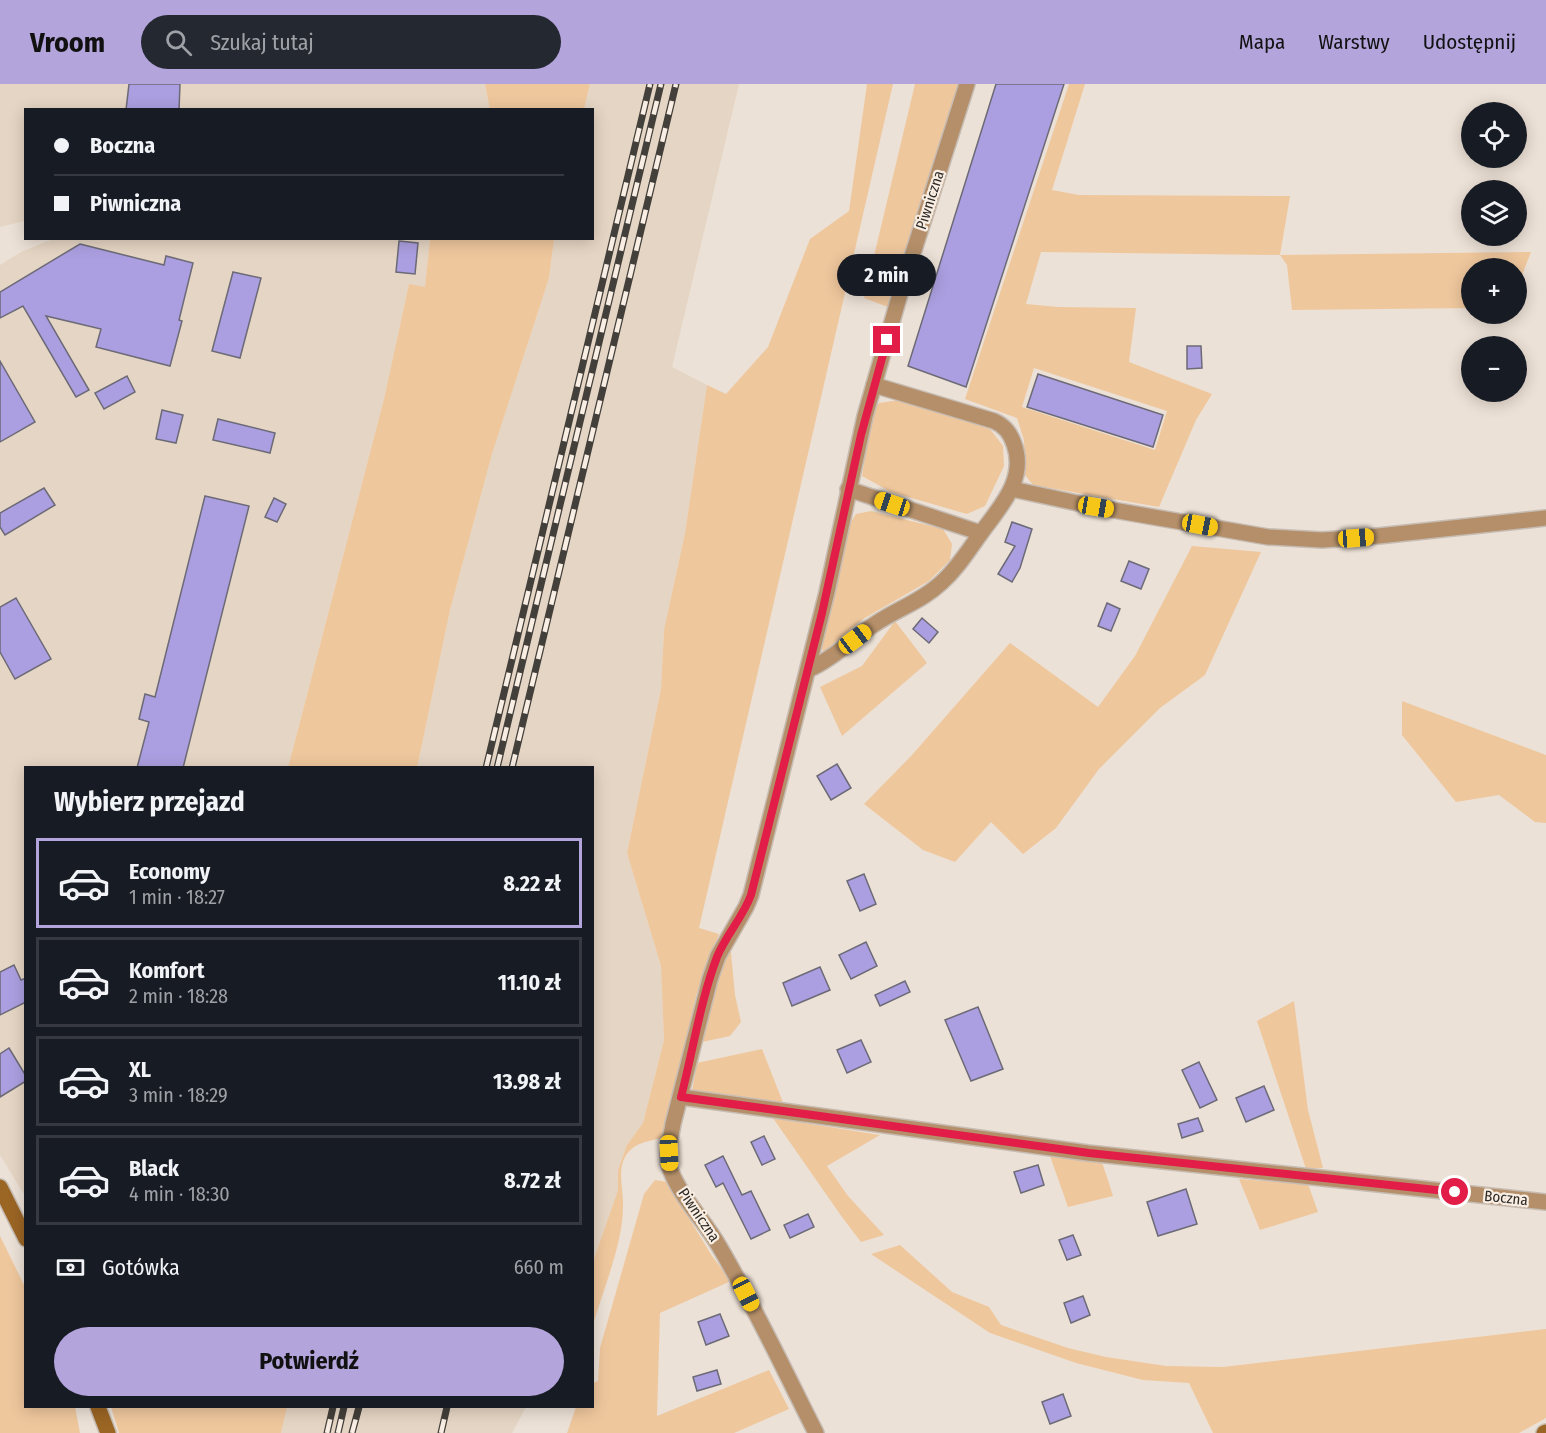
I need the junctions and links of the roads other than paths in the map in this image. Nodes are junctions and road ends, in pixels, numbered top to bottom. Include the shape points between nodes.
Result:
1 (967, 84) edge
2 (874, 385) junction
3 (848, 489) junction
4 (1012, 489) junction
5 (1546, 518) edge
6 (981, 533) junction
7 (808, 670) junction
8 (681, 1097) junction
9 (0, 1187) edge
10 (1546, 1202) edge
11 (24, 1235) edge
12 (98, 1408) edge
13 (108, 1433) edge
14 (816, 1433) edge

1 - 2 street, Piwniczna
2 - 3 street, Piwniczna
2 - 4 street via 1003,426 1017,453
3 - 6 street
3 - 7 street, Piwniczna
4 - 5 street via 1294,540 1369,537
4 - 6 street
6 - 7 street via 952,573 928,594 877,622 832,657
7 - 8 street, Piwniczna via 751,895 718,956
8 - 10 street, Boczna via 1089,1153
8 - 14 street, Piwniczna via 671,1135 669,1167 683,1195 718,1243
9 - 11 street
12 - 13 street

